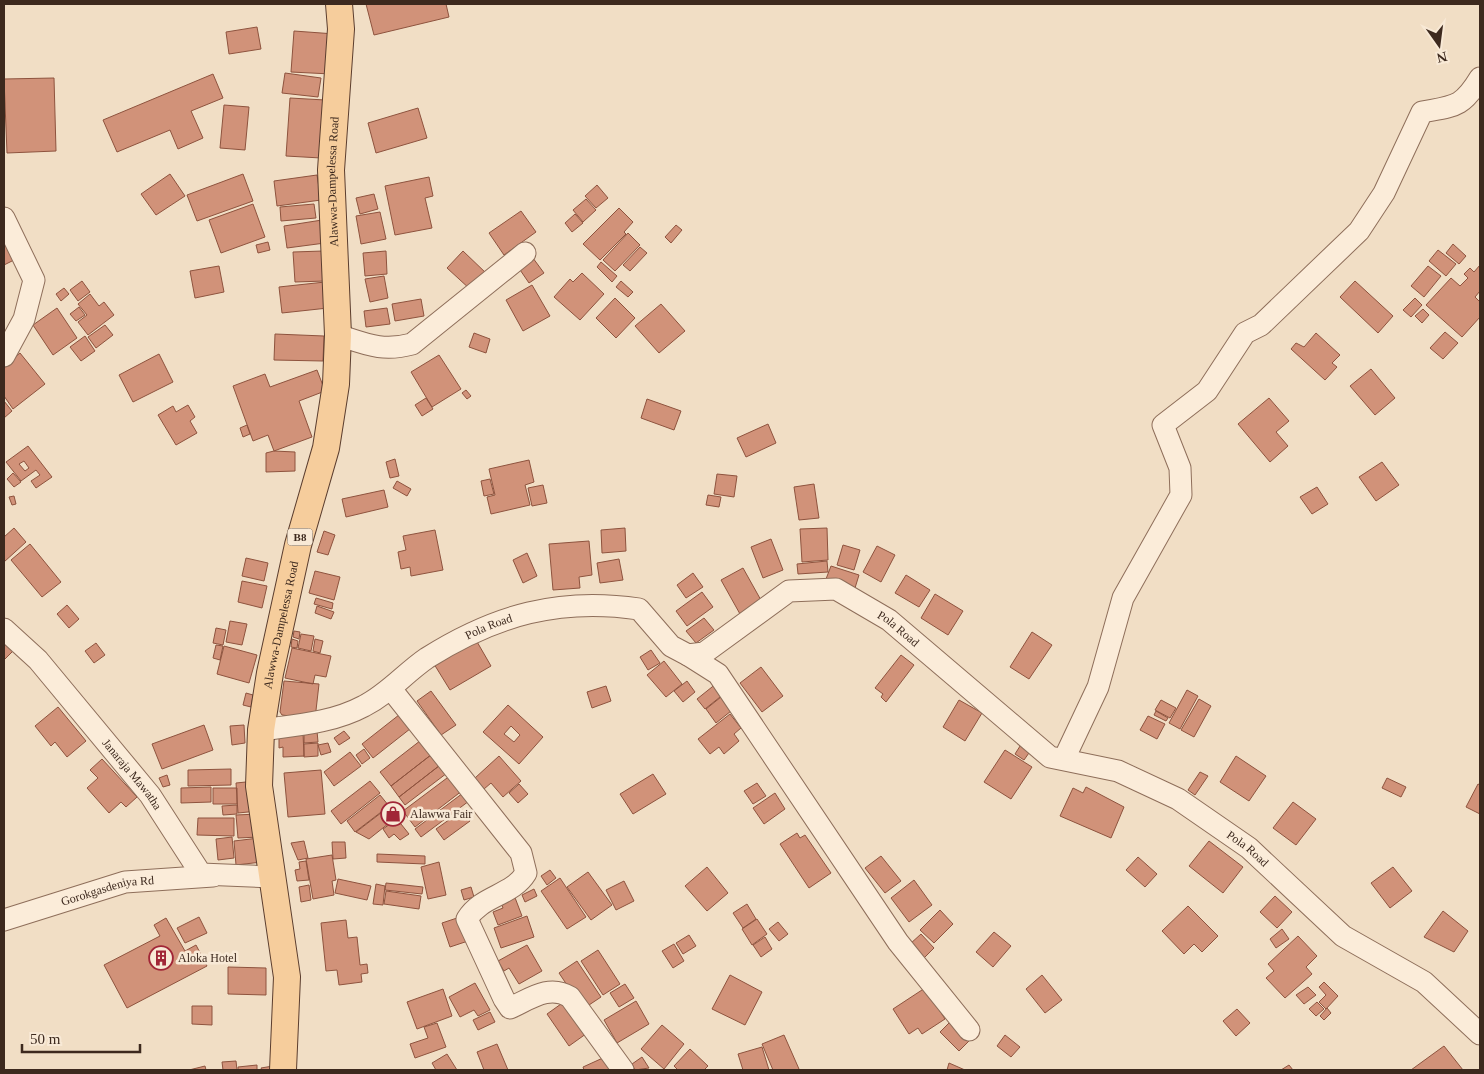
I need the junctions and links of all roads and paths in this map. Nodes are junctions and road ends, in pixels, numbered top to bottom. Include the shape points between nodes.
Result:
1 (339, 4) edge
2 (1480, 78) edge
3 (4, 218) edge
4 (525, 253) dead end
5 (338, 335) junction
6 (4, 356) edge
7 (4, 629) edge
8 (688, 655) junction
9 (391, 689) junction
10 (261, 730) junction
11 (1064, 759) junction
12 (212, 876) junction
13 (272, 877) junction
14 (4, 920) edge
15 (970, 1030) dead end
16 (1480, 1034) edge
17 (283, 1070) edge
18 (623, 1070) edge

1 - 5 main road, Alawwa-Dampelessa Road / B8 via 341,29 330,202
2 - 11 street via 1458,105 1422,112 1384,193 1359,231 1261,325 1245,333 1207,391 1163,425 1180,468 1181,495 1123,598 1098,687
3 - 6 street via 34,280 24,319
4 - 5 street via 412,344 394,348 375,347
5 - 10 main road, Alawwa-Dampelessa Road / B8 via 336,384 326,448 298,545 270,672
7 - 12 street, Janaraja Mawatha via 38,660 150,795 201,874
8 - 9 street, Pola Road via 671,646 640,609 609,605 559,607 516,615 480,631 426,659
8 - 11 street, Pola Road via 704,653 789,591 836,589 889,620 1050,757
8 - 15 street via 718,674 898,942
9 - 10 street, Pola Road via 364,706 321,722
9 - 18 street via 521,853 526,873 520,883 474,907 467,919 504,999 510,1008 546,991 560,991 570,996
10 - 13 main road, Alawwa-Dampelessa Road / B8 via 259,786
11 - 16 street, Pola Road via 1118,771 1178,799 1250,848 1343,936 1424,982
12 - 13 street
12 - 14 street, Gorokgasdeniya Rd via 126,882
13 - 17 main road, Alawwa-Dampelessa Road / B8 via 287,977

